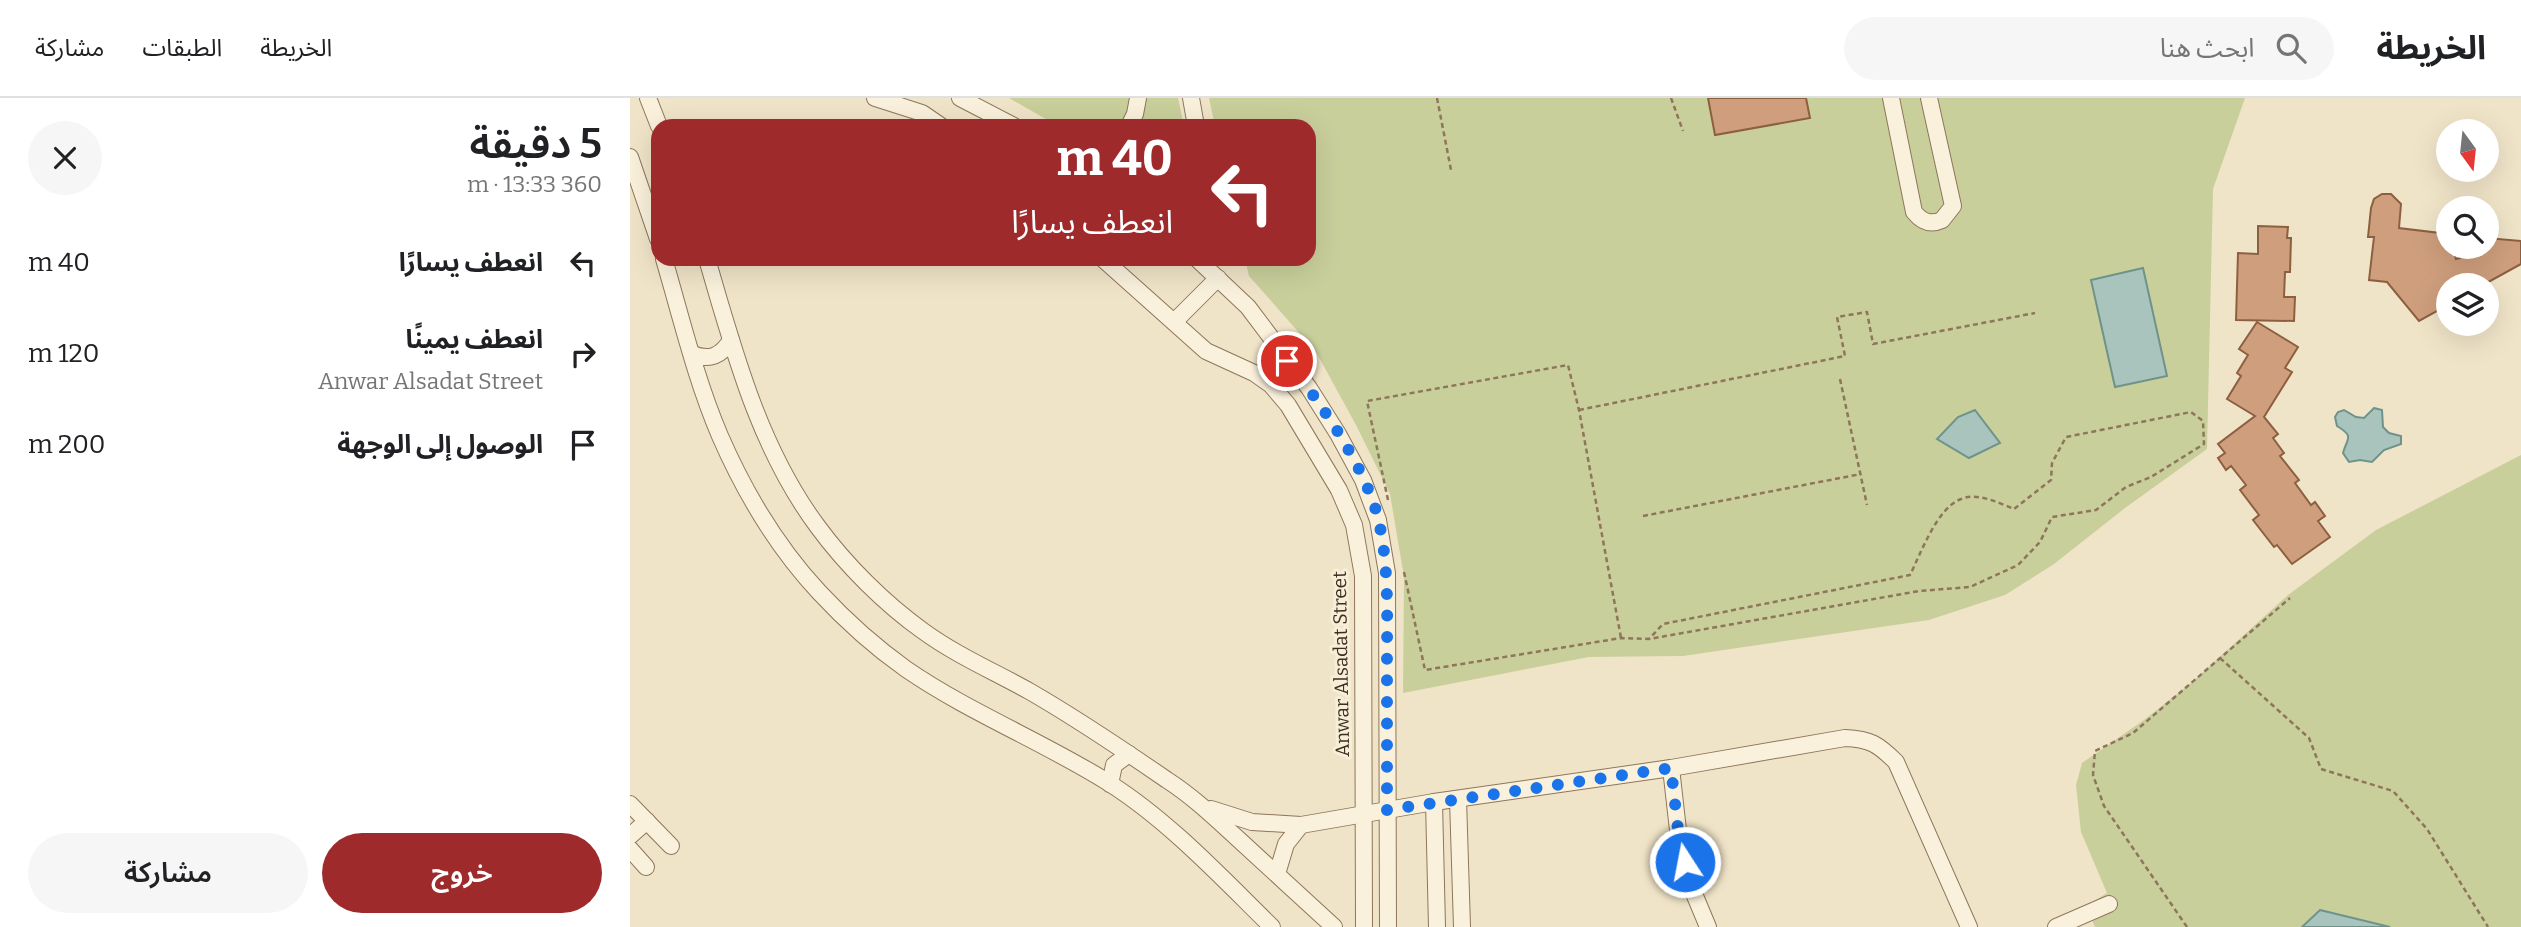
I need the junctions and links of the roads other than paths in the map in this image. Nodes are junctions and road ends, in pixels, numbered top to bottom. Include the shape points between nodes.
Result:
1 (648, 98) edge
2 (876, 98) edge
3 (960, 98) edge
4 (1138, 98) edge
5 (1191, 98) edge
6 (1891, 98) edge
7 (1929, 98) edge
8 (656, 119) edge
9 (931, 119) edge
10 (1000, 119) edge
11 (1132, 119) edge
12 (1195, 119) edge
13 (630, 157) edge
14 (651, 218) edge
15 (666, 266) edge
16 (709, 266) edge
17 (1111, 266) edge
18 (1205, 266) edge
19 (1218, 278) junction
20 (1174, 322) junction
21 (731, 340) junction
22 (692, 354) junction
23 (1129, 754) junction
24 (1671, 768) junction
25 (1110, 784) junction
26 (1458, 799) junction
27 (1434, 802) junction
28 (630, 804) edge
29 (1200, 805) junction
30 (1387, 810) junction
31 (1362, 814) junction
32 (646, 821) junction
33 (1301, 825) junction
34 (630, 836) edge
35 (671, 846) dead end
36 (630, 849) edge
37 (646, 867) dead end
38 (1277, 874) junction
39 (2109, 904) dead end
40 (1272, 927) edge
41 (1334, 927) edge
42 (1364, 927) edge
43 (1388, 927) edge
44 (1437, 927) edge
45 (1462, 927) edge
46 (1708, 927) edge
47 (1969, 927) edge
48 (2056, 927) edge

1 - 8 street
2 - 9 street
3 - 10 street
4 - 11 street
5 - 12 street
6 - 7 street via 1914,212 1931,223 1942,220 1952,206
13 - 14 street
15 - 22 street
16 - 21 street
17 - 20 street, Anwar Alsadat Street
18 - 19 street
19 - 20 street
19 - 30 street via 1248,307 1309,388 1363,480 1378,520 1387,573
20 - 31 street, Anwar Alsadat Street via 1206,351 1271,385 1315,446 1354,525 1363,576
21 - 22 street via 712,357
21 - 23 street via 780,469 818,527 852,567 923,631
22 - 25 street via 719,435 747,490 779,542 818,591 906,669
23 - 25 street via 1114,765
23 - 29 street
24 - 26 street
24 - 46 street via 1682,850
24 - 47 street via 1844,738 1867,739 1896,762
25 - 40 street via 1206,861
26 - 27 street
26 - 45 street
27 - 30 street
27 - 44 street
28 - 32 street
29 - 33 street via 1252,822
29 - 38 street
30 - 31 street
30 - 43 street
31 - 33 street
31 - 42 street, Anwar Alsadat Street
32 - 34 street
32 - 35 street
33 - 38 street via 1286,844
36 - 37 street
38 - 41 street
39 - 48 street

